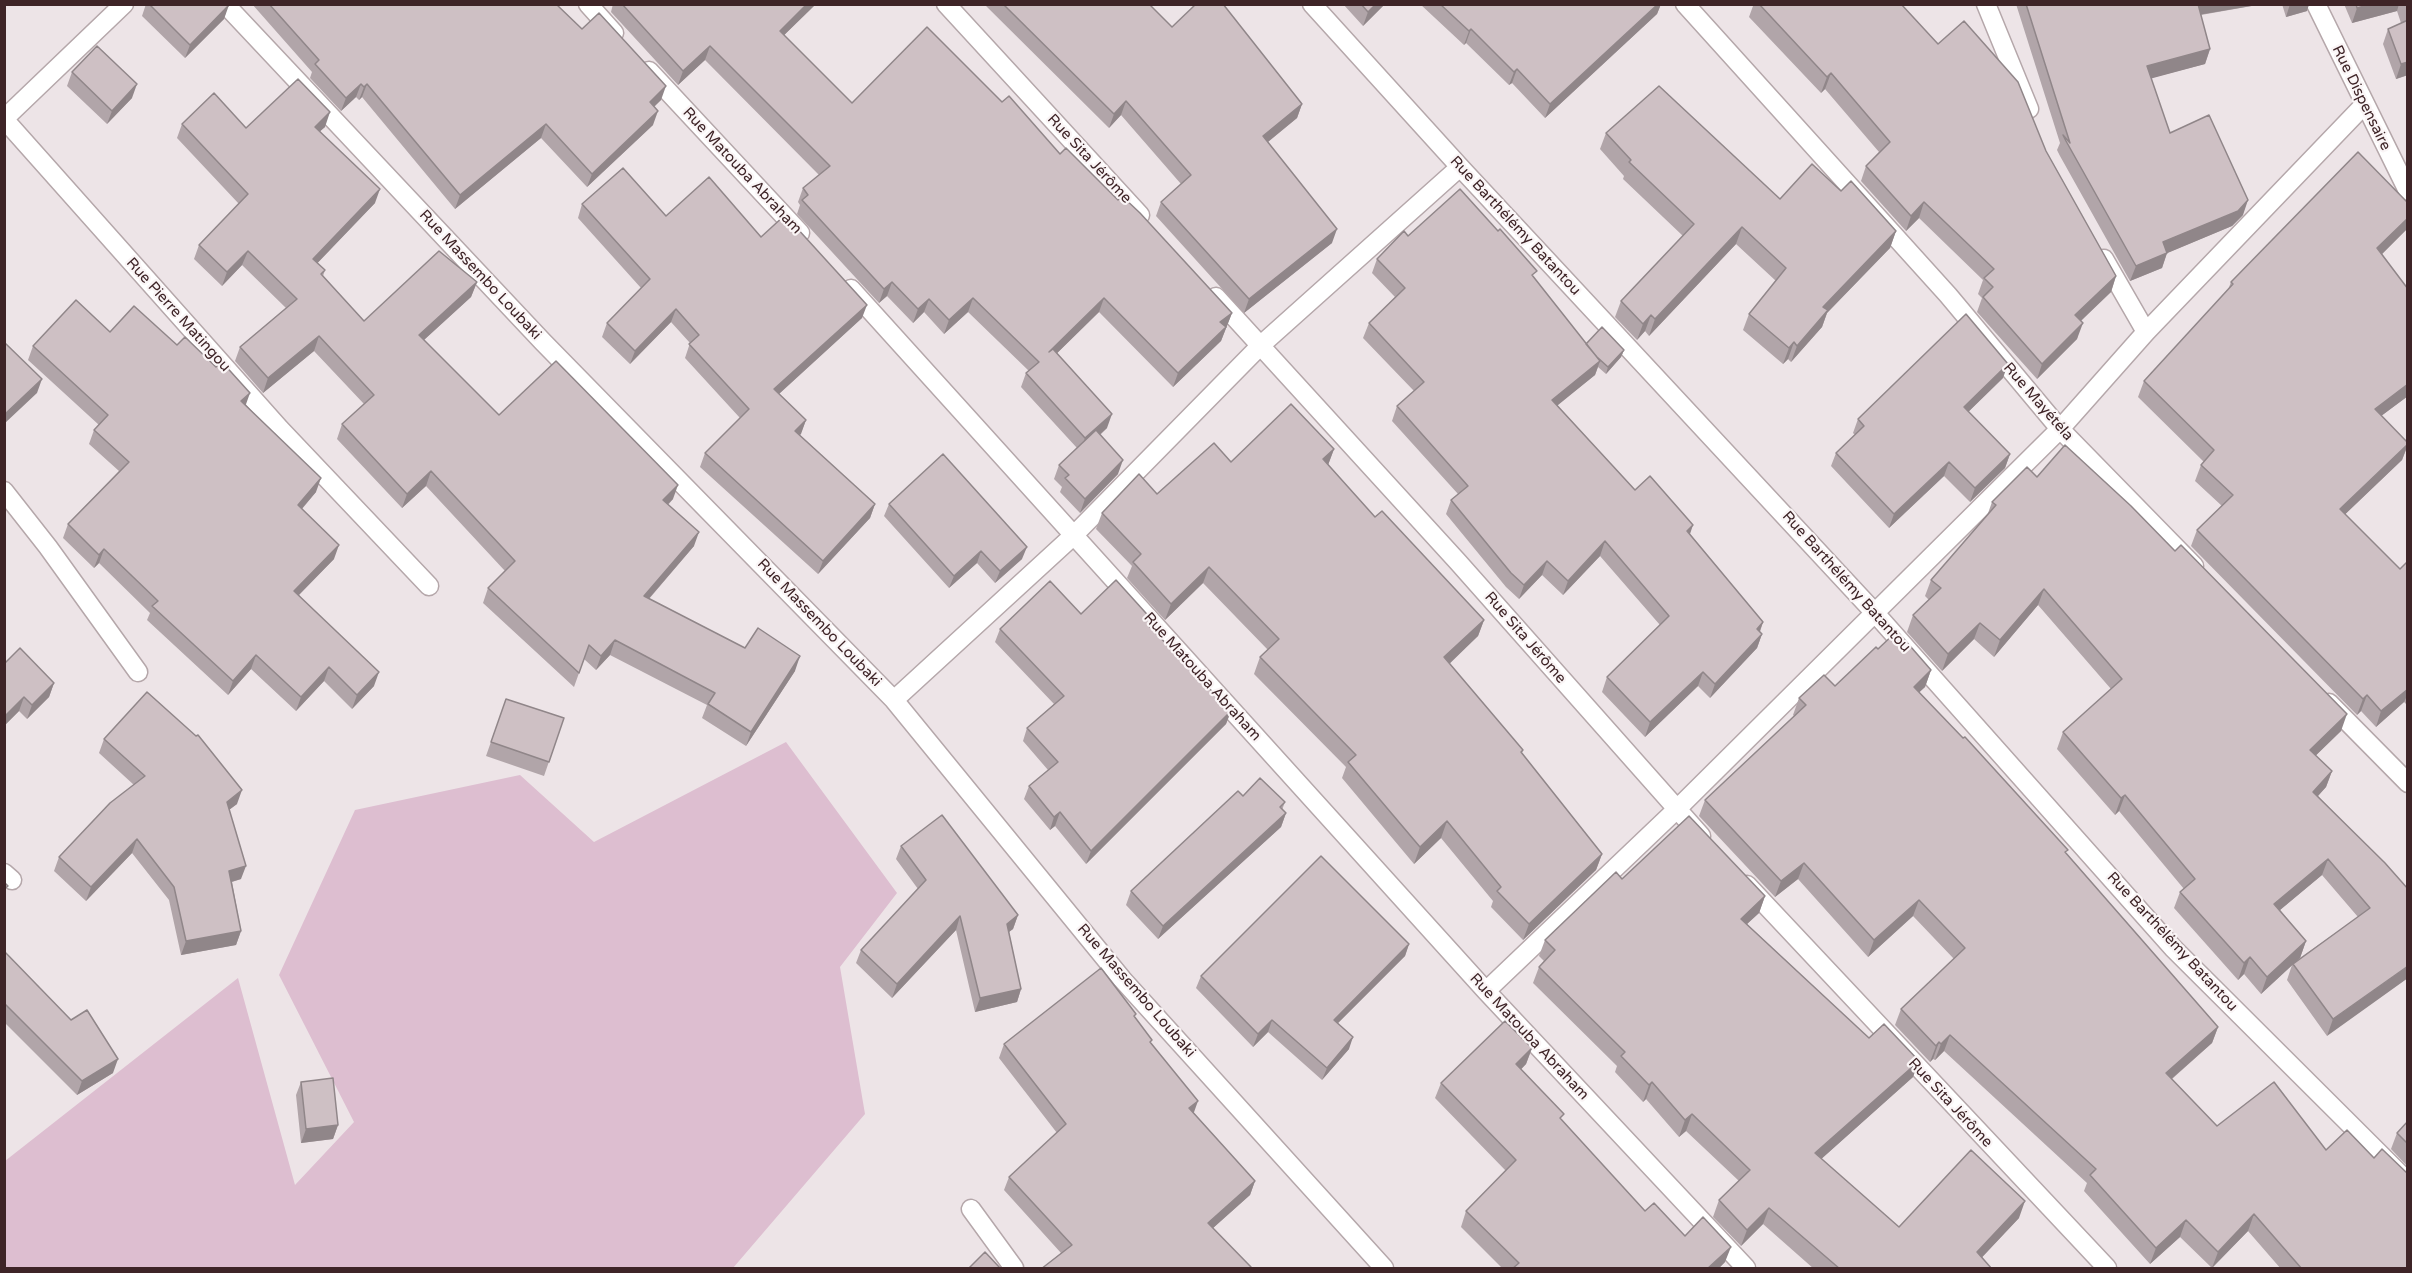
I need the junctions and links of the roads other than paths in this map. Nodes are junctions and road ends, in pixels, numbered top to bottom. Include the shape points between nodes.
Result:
1 (124, 4) edge
2 (225, 4) edge
3 (588, 4) edge
4 (946, 4) edge
5 (1312, 4) edge
6 (1685, 4) edge
7 (1986, 4) edge
8 (2316, 4) edge
9 (2364, 105) junction
10 (4, 119) edge
11 (2037, 130) edge
12 (1460, 167) junction
13 (2408, 191) edge
14 (1149, 225) edge
15 (2095, 242) edge
16 (811, 246) edge
17 (843, 280) edge
18 (1205, 285) edge
19 (2145, 333) junction
20 (1261, 345) junction
21 (2060, 429) junction
22 (4, 491) edge
23 (1074, 536) junction
24 (2208, 580) edge
25 (429, 586) dead end
26 (1875, 613) junction
27 (138, 672) dead end
28 (2315, 689) edge
29 (894, 700) junction
30 (2408, 783) edge
31 (1677, 809) junction
32 (1716, 852) edge
33 (1732, 869) edge
34 (1486, 991) junction
35 (2408, 1182) edge
36 (971, 1209) dead end
37 (1014, 1269) edge
38 (1384, 1269) edge
39 (1746, 1269) edge
40 (2107, 1269) edge

1 - 10 street
2 - 29 street, Rue Massembo Loubaki via 543,342
3 - 16 street, Rue Matouba Abraham
4 - 14 street, Rue Sita Jérôme
5 - 12 street, Rue Barthélémy Batantou
6 - 21 street, Rue Mayétéla via 1948,295
7 - 11 street
8 - 9 street, Rue Dispensaire
9 - 13 street, Rue Dispensaire
9 - 19 street
10 - 25 street, Rue Pierre Matingou via 280,429
12 - 20 street
12 - 26 street, Rue Barthélémy Batantou
15 - 19 street
17 - 23 street, Rue Matouba Abraham
18 - 20 street, Rue Sita Jérôme
19 - 21 street
20 - 23 street
20 - 31 street, Rue Sita Jérôme
21 - 24 street, Rue Mayétéla
21 - 26 street
22 - 27 street
23 - 29 street
23 - 34 street, Rue Matouba Abraham
26 - 31 street
26 - 35 street, Rue Barthélémy Batantou via 2173,948
28 - 30 street
29 - 38 street, Rue Massembo Loubaki via 1122,979
31 - 32 street, Rue Sita Jérôme
31 - 34 street
33 - 40 street, Rue Sita Jérôme
34 - 39 street, Rue Matouba Abraham
36 - 37 street

